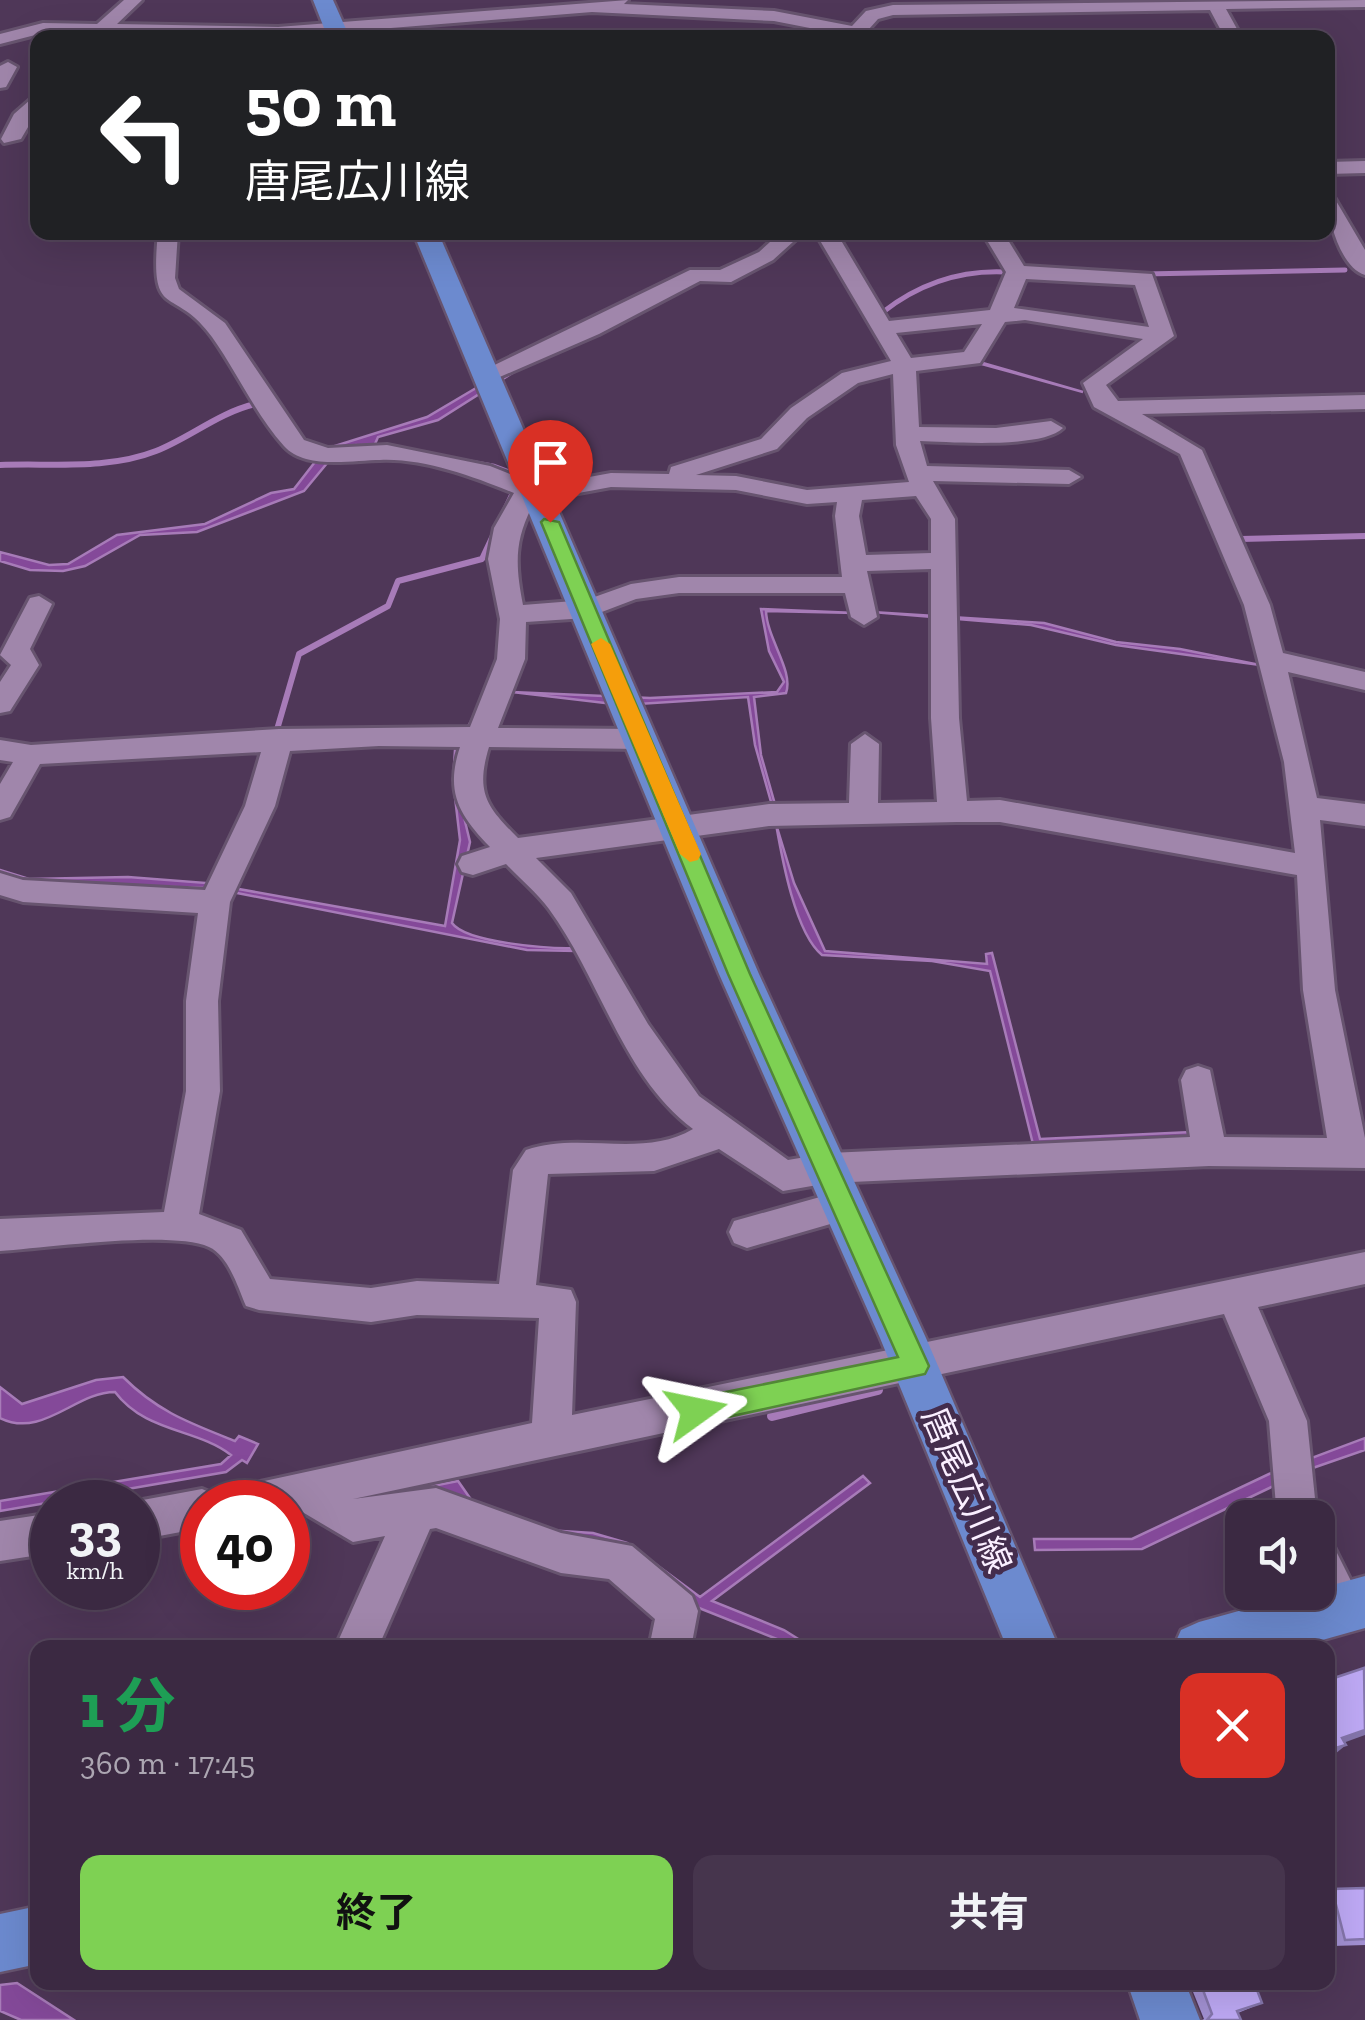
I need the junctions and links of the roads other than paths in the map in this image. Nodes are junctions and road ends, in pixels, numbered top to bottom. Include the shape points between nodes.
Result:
1 (134, 0) edge
2 (322, 0) edge
3 (445, 0) edge
4 (1365, 2) edge
5 (1215, 3) edge
6 (634, 15) edge
7 (443, 20) junction
8 (671, 21) dead end
9 (0, 26) edge
10 (43, 28) junction
11 (35, 30) edge
12 (65, 30) edge
13 (100, 30) edge
14 (336, 30) edge
15 (361, 30) edge
16 (832, 30) edge
17 (858, 30) edge
18 (1230, 30) edge
19 (30, 31) edge
20 (0, 39) edge
21 (30, 107) edge
22 (6, 141) edge
23 (1365, 167) edge
24 (1335, 168) edge
25 (1335, 215) edge
26 (167, 240) edge
27 (429, 240) edge
28 (785, 240) edge
29 (831, 240) edge
30 (997, 240) edge
31 (1365, 269) edge
32 (1017, 272) junction
33 (1000, 313) junction
34 (883, 328) junction
35 (1163, 336) junction
36 (905, 368) junction
37 (943, 371) dead end
38 (490, 380) junction
39 (1365, 402) edge
40 (1113, 406) junction
41 (1050, 428) junction
42 (908, 434) junction
43 (919, 480) junction
44 (673, 483) junction
45 (534, 488) junction
46 (851, 494) junction
47 (943, 561) junction
48 (855, 572) junction
49 (39, 604) dead end
50 (586, 609) junction
51 (512, 615) junction
52 (864, 616) dead end
53 (1269, 658) junction
54 (1365, 681) edge
55 (0, 704) edge
56 (629, 713) junction
57 (278, 740) junction
58 (468, 742) junction
59 (865, 744) dead end
60 (0, 750) edge
61 (31, 755) junction
62 (1305, 808) junction
63 (0, 810) edge
64 (864, 813) junction
65 (953, 813) junction
66 (1365, 815) edge
67 (679, 826) junction
68 (510, 847) junction
69 (472, 855) dead end
70 (1312, 867) junction
71 (0, 884) edge
72 (215, 902) junction
73 (1198, 1080) dead end
74 (720, 1130) junction
75 (1210, 1150) junction
76 (1356, 1152) edge
77 (837, 1187) junction
78 (179, 1227) junction
79 (747, 1232) dead end
80 (0, 1236) edge
81 (1365, 1268) edge
82 (1234, 1296) junction
83 (516, 1300) junction
84 (915, 1366) junction
85 (551, 1441) junction
86 (1293, 1488) edge
87 (310, 1493) edge
88 (310, 1494) edge
89 (416, 1511) junction
90 (30, 1536) edge
91 (0, 1541) edge
92 (1338, 1581) edge
93 (360, 1640) edge
94 (671, 1640) edge
95 (1030, 1640) edge
96 (1216, 1640) edge
97 (30, 1936) edge
98 (0, 1942) edge
99 (1159, 1990) edge
100 (1170, 2020) edge

1 - 13 street
2 - 14 main road
3 - 7 street
4 - 5 street
5 - 17 street via 893,10 872,15
5 - 18 street
6 - 7 street via 587,8 547,18
6 - 8 street
6 - 16 street via 774,16
7 - 15 street
9 - 10 street
10 - 11 street
10 - 12 street
19 - 20 street
21 - 22 street
23 - 24 street
25 - 31 street
26 - 45 street via 164,278 170,292 216,328 295,446 328,454 387,452
27 - 38 main road, 唐尾広川線
28 - 38 street via 723,277 696,274
29 - 34 street
30 - 32 street
32 - 33 street
32 - 35 street via 1144,279
33 - 34 street
33 - 35 street
33 - 36 street via 972,358
34 - 36 street
35 - 40 street via 1094,383
36 - 37 street
36 - 42 street
36 - 44 street via 850,378 799,413 769,444 674,474
38 - 45 main road, 唐尾広川線
39 - 40 street
40 - 41 street
40 - 53 street via 1190,450 1257,605
41 - 42 street
41 - 43 street via 1065,477
42 - 43 street
43 - 46 street
43 - 47 street via 943,519
44 - 45 street via 611,480
44 - 46 street
45 - 50 main road, 唐尾広川線
45 - 51 street via 507,528 501,559
46 - 48 street via 847,516
47 - 48 street
47 - 65 street
48 - 50 street via 820,588 656,586 613,594
48 - 52 street
49 - 55 street via 15,652 25,665
50 - 51 street
50 - 56 main road, 唐尾広川線
51 - 58 street via 511,659 500,697
53 - 54 street
53 - 62 street
56 - 58 street
56 - 67 main road, 唐尾広川線
57 - 58 street via 401,736
57 - 61 street
57 - 72 street via 260,806
58 - 68 street via 473,812
59 - 64 street
60 - 61 street
61 - 63 street
62 - 66 street
62 - 70 street
64 - 65 street
64 - 67 street
65 - 70 street via 1000,811
67 - 68 street
67 - 77 main road, 唐尾広川線
68 - 69 street
68 - 74 street via 560,901 687,1106
70 - 76 street via 1319,990
71 - 72 street via 23,891
72 - 78 street via 202,1002 202,1091
73 - 75 street
74 - 77 street via 783,1176
74 - 83 street via 696,1148 670,1155 538,1160 530,1170
75 - 76 street
75 - 77 street
77 - 79 street
77 - 84 main road, 唐尾広川線
78 - 80 street
78 - 83 street via 222,1236 258,1294 371,1305 417,1298
81 - 82 street
82 - 84 street
82 - 86 street via 1288,1421
83 - 85 street via 558,1302
84 - 85 street
84 - 95 main road, 唐尾広川線
85 - 87 street
88 - 89 street via 354,1522
89 - 93 street
89 - 94 street via 436,1508 562,1553 618,1560 677,1610
90 - 91 street
92 - 96 main road
97 - 98 main road
99 - 100 main road

